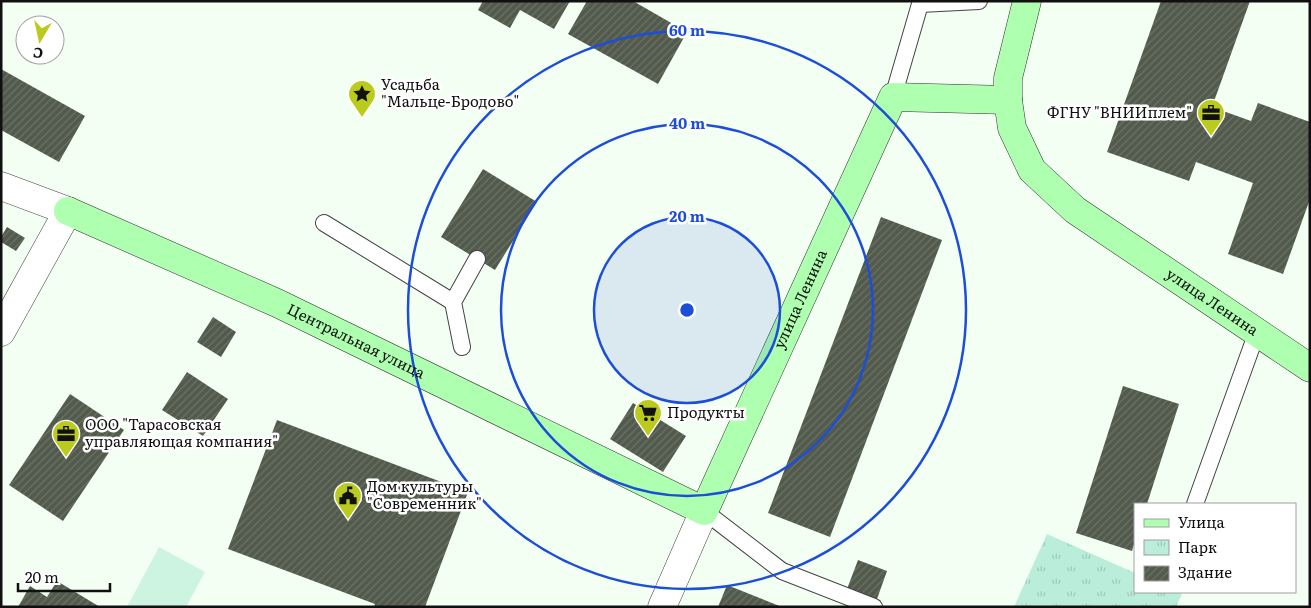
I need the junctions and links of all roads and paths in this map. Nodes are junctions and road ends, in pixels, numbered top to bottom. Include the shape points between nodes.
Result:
1 (979, 1) edge
2 (1027, 1) edge
3 (893, 97) junction
4 (1008, 100) junction
5 (1, 186) edge
6 (68, 212) junction
7 (324, 222) dead end
8 (477, 259) dead end
9 (453, 302) junction
10 (1, 332) edge
11 (1257, 332) junction
12 (462, 347) dead end
13 (1310, 368) edge
14 (1195, 503) edge
15 (704, 511) junction
16 (662, 607) edge
17 (874, 607) edge

1 - 3 lane via 920,4
2 - 4 street, улица Ленина via 1008,78
3 - 4 street
3 - 15 street, улица Ленина
4 - 11 street, улица Ленина via 1012,128 1032,170 1075,210
5 - 6 street, Центральная улица
6 - 10 street
6 - 15 street, Центральная улица via 277,303
7 - 9 lane
8 - 9 lane
9 - 12 lane
11 - 13 street, улица Ленина
11 - 14 lane
15 - 16 street, улица Ленина
15 - 17 lane via 782,572

